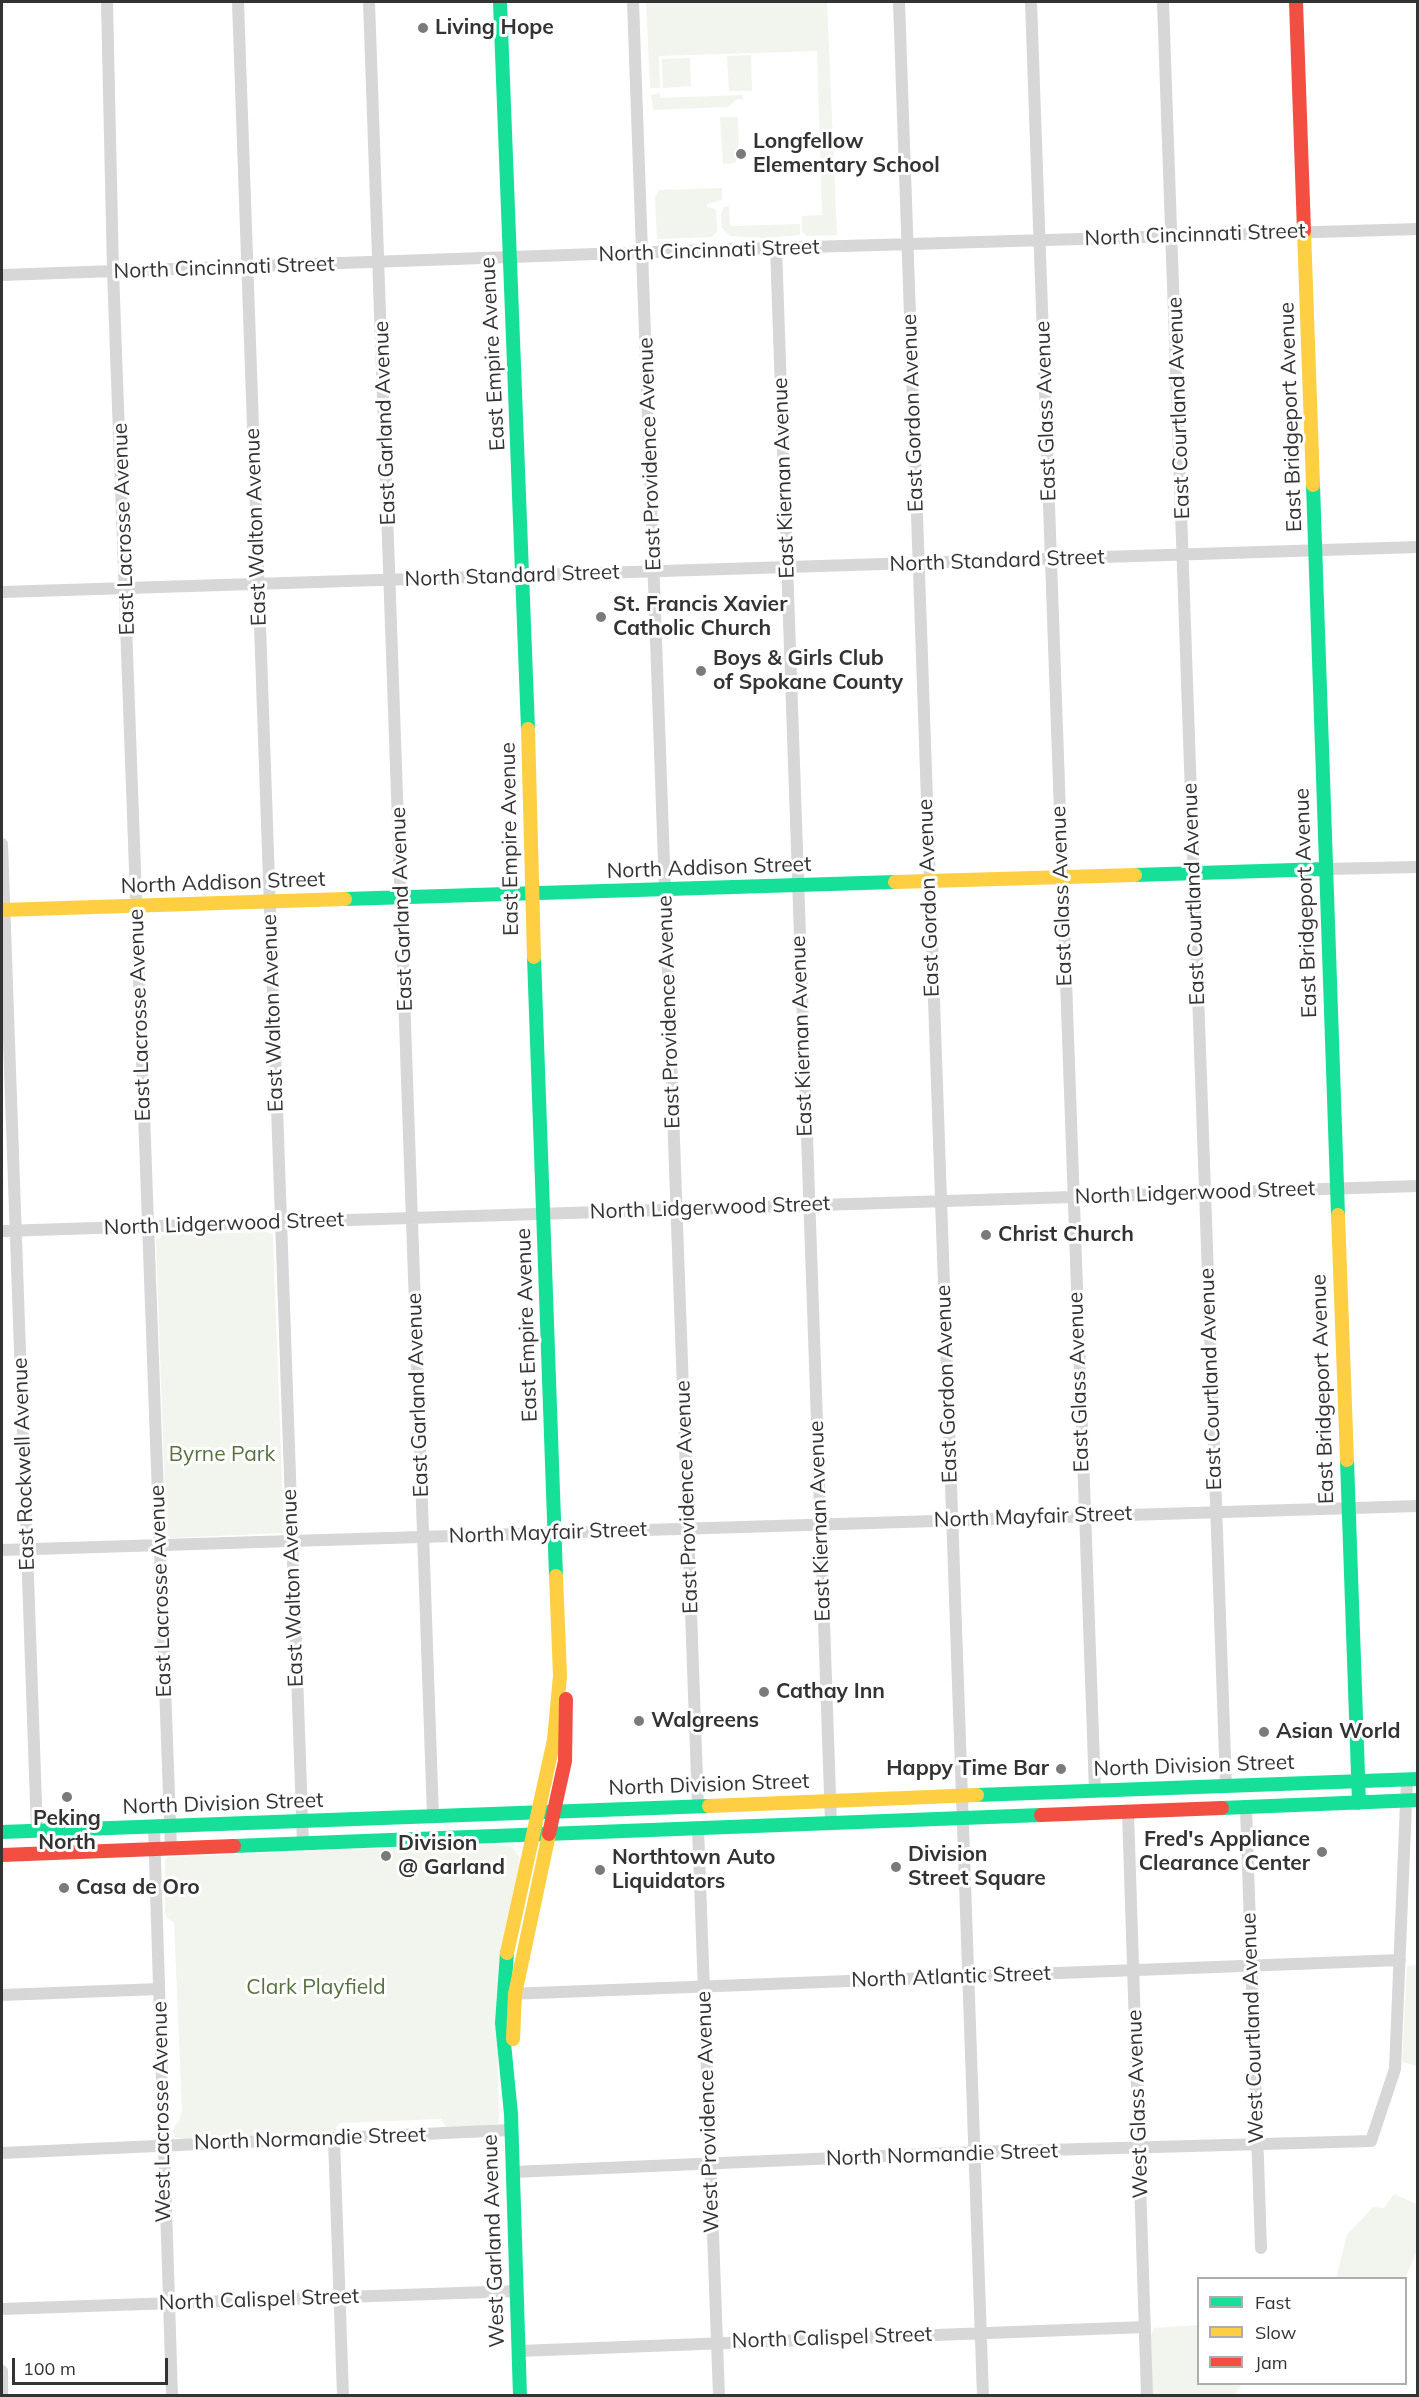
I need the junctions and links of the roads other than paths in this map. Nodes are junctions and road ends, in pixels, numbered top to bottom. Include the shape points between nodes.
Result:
1 (107, 2) edge
2 (238, 2) edge
3 (369, 2) edge
4 (500, 2) edge
5 (633, 2) edge
6 (899, 2) edge
7 (1031, 2) edge
8 (1163, 2) edge
9 (1296, 2) edge
10 (1418, 229) edge
11 (1305, 231) junction
12 (1172, 236) junction
13 (1040, 240) junction
14 (907, 244) junction
15 (776, 248) junction
16 (642, 254) junction
17 (509, 259) junction
18 (379, 263) junction
19 (245, 268) junction
20 (113, 271) junction
21 (2, 275) edge
22 (1418, 548) edge
23 (1317, 550) junction
24 (1185, 555) junction
25 (1051, 559) junction
26 (918, 562) junction
27 (788, 567) junction
28 (655, 570) junction
29 (524, 576) junction
30 (392, 580) junction
31 (259, 585) junction
32 (127, 589) junction
33 (2, 592) edge
34 (2, 844) edge
35 (1418, 867) edge
36 (1325, 869) junction
37 (1193, 874) junction
38 (1061, 878) junction
39 (929, 882) junction
40 (797, 886) junction
41 (665, 890) junction
42 (532, 895) junction
43 (401, 898) junction
44 (270, 902) junction
45 (136, 906) junction
46 (3, 910) edge
47 (1418, 1186) edge
48 (1336, 1189) junction
49 (1205, 1193) junction
50 (1072, 1197) junction
51 (940, 1201) junction
52 (808, 1205) junction
53 (676, 1209) junction
54 (544, 1214) junction
55 (411, 1218) junction
56 (280, 1222) junction
57 (148, 1226) junction
58 (15, 1230) junction
59 (2, 1231) edge
60 (1418, 1506) edge
61 (1348, 1508) junction
62 (1216, 1512) junction
63 (1085, 1516) junction
64 (952, 1520) junction
65 (820, 1524) junction
66 (688, 1528) junction
67 (556, 1533) junction
68 (423, 1537) junction
69 (291, 1541) junction
70 (159, 1545) junction
71 (28, 1549) junction
72 (2, 1550) edge
73 (560, 1676) junction
74 (1412, 1779) edge
75 (1358, 1780) junction
76 (1226, 1786) junction
77 (1198, 1787) junction
78 (1095, 1791) junction
79 (962, 1795) junction
80 (1412, 1800) edge
81 (830, 1801) junction
82 (1359, 1803) junction
83 (698, 1806) junction
84 (1246, 1808) junction
85 (555, 1812) junction
86 (1128, 1812) junction
87 (539, 1813) junction
88 (1038, 1815) junction
89 (433, 1816) junction
90 (963, 1818) junction
91 (302, 1822) junction
92 (831, 1823) junction
93 (171, 1827) junction
94 (153, 1828) junction
95 (698, 1829) junction
96 (38, 1831) junction
97 (2, 1832) edge
98 (550, 1834) junction
99 (533, 1835) junction
100 (303, 1844) junction
101 (171, 1849) junction
102 (154, 1850) junction
103 (2, 1855) edge
104 (1400, 1960) junction
105 (1251, 1966) junction
106 (1134, 1970) junction
107 (969, 1976) junction
108 (704, 1987) junction
109 (159, 1989) junction
110 (508, 1994) junction
111 (2, 1995) edge
112 (511, 2130) junction
113 (334, 2139) junction
114 (164, 2145) junction
115 (1257, 2145) junction
116 (1139, 2148) junction
117 (975, 2152) junction
118 (2, 2153) edge
119 (710, 2164) junction
120 (513, 2172) junction
121 (1261, 2248) dead end
122 (517, 2291) junction
123 (340, 2296) junction
124 (168, 2303) junction
125 (2, 2309) edge
126 (1145, 2327) junction
127 (980, 2332) junction
128 (716, 2342) junction
129 (519, 2351) junction
130 (2, 2371) edge
131 (3, 2396) edge
132 (172, 2396) edge
133 (343, 2396) edge
134 (520, 2396) edge
135 (719, 2396) edge
136 (983, 2396) edge
137 (1147, 2396) edge

1 - 20 street, East Lacrosse Avenue
2 - 19 street, East Walton Avenue
3 - 18 street, East Garland Avenue
4 - 17 street, East Empire Avenue
5 - 16 street, East Providence Avenue
6 - 14 street, East Gordon Avenue
7 - 13 street, East Glass Avenue
8 - 12 street, East Courtland Avenue
9 - 11 street, East Bridgeport Avenue
10 - 11 street, North Cincinnati Street
11 - 12 street, North Cincinnati Street
11 - 23 street, East Bridgeport Avenue
12 - 13 street, North Cincinnati Street
12 - 24 street, East Courtland Avenue
13 - 14 street, North Cincinnati Street
13 - 25 street, East Glass Avenue
14 - 15 street, North Cincinnati Street
14 - 26 street, East Gordon Avenue
15 - 16 street, North Cincinnati Street
15 - 27 street, East Kiernan Avenue
16 - 17 street, North Cincinnati Street
16 - 28 street, East Providence Avenue
17 - 18 street, North Cincinnati Street
17 - 29 street, East Empire Avenue
18 - 19 street, North Cincinnati Street
18 - 30 street, East Garland Avenue
19 - 20 street, North Cincinnati Street
19 - 31 street, East Walton Avenue
20 - 21 street, North Cincinnati Street
20 - 32 street, East Lacrosse Avenue
22 - 23 street, North Standard Street
23 - 24 street, North Standard Street
23 - 36 street, East Bridgeport Avenue
24 - 25 street, North Standard Street
24 - 37 street, East Courtland Avenue
25 - 26 street, North Standard Street
25 - 38 street, East Glass Avenue
26 - 27 street, North Standard Street
26 - 39 street, East Gordon Avenue
27 - 28 street, North Standard Street
27 - 40 street, East Kiernan Avenue
28 - 29 street, North Standard Street
28 - 41 street, East Providence Avenue
29 - 30 street, North Standard Street
29 - 42 street, East Empire Avenue
30 - 31 street, North Standard Street
30 - 43 street, East Garland Avenue
31 - 32 street, North Standard Street
31 - 44 street, East Walton Avenue
32 - 33 street, North Standard Street
32 - 45 street, East Lacrosse Avenue
34 - 46 street, East Rockwell Avenue
35 - 36 street, North Addison Street
36 - 37 street, North Addison Street
36 - 48 street, East Bridgeport Avenue
37 - 38 street, North Addison Street
37 - 49 street, East Courtland Avenue
38 - 39 street, North Addison Street
38 - 50 street, East Glass Avenue
39 - 40 street, North Addison Street
39 - 51 street, East Gordon Avenue
40 - 41 street, North Addison Street
40 - 52 street, East Kiernan Avenue
41 - 42 street, North Addison Street
41 - 53 street, East Providence Avenue
42 - 43 street, North Addison Street
42 - 54 street, East Empire Avenue
43 - 44 street, North Addison Street
43 - 55 street, East Garland Avenue
44 - 45 street, North Addison Street
44 - 56 street, East Walton Avenue
45 - 46 street, North Addison Street
45 - 57 street, East Lacrosse Avenue
46 - 58 street, East Rockwell Avenue
47 - 48 street, North Lidgerwood Street
48 - 49 street, North Lidgerwood Street
48 - 61 street, East Bridgeport Avenue
49 - 50 street, North Lidgerwood Street
49 - 62 street, East Courtland Avenue
50 - 51 street, North Lidgerwood Street
50 - 63 street, East Glass Avenue
51 - 52 street, North Lidgerwood Street
51 - 64 street, East Gordon Avenue
52 - 53 street, North Lidgerwood Street
52 - 65 street, East Kiernan Avenue
53 - 54 street, North Lidgerwood Street
53 - 66 street, East Providence Avenue
54 - 55 street, North Lidgerwood Street
54 - 67 street, East Empire Avenue
55 - 56 street, North Lidgerwood Street
55 - 68 street, East Garland Avenue
56 - 57 street, North Lidgerwood Street
56 - 69 street, East Walton Avenue
57 - 58 street, North Lidgerwood Street
57 - 70 street, East Lacrosse Avenue
58 - 59 street, North Lidgerwood Street
58 - 71 street, East Rockwell Avenue
60 - 61 street, North Mayfair Street
61 - 62 street, North Mayfair Street
61 - 75 street, East Bridgeport Avenue
62 - 63 street, North Mayfair Street
62 - 76 street, East Courtland Avenue
63 - 64 street, North Mayfair Street
63 - 78 street, East Glass Avenue
64 - 65 street, North Mayfair Street
64 - 79 street, East Gordon Avenue
65 - 66 street, North Mayfair Street
65 - 81 street, East Kiernan Avenue
66 - 67 street, North Mayfair Street
66 - 83 street, East Providence Avenue
67 - 68 street, North Mayfair Street
67 - 73 street, East Empire Avenue
68 - 69 street, North Mayfair Street
68 - 89 street, East Garland Avenue
69 - 70 street, North Mayfair Street
69 - 91 street, East Walton Avenue
70 - 71 street, North Mayfair Street
70 - 93 street, East Lacrosse Avenue
71 - 72 street, North Mayfair Street
71 - 96 street, East Rockwell Avenue
73 - 85 street, East Empire Avenue via 567,1703 567,1743
73 - 87 street, East Empire Avenue via 553,1749
74 - 75 street, North Division Street
74 - 80 street
75 - 76 street, North Division Street
75 - 82 street, East Bridgeport Avenue
76 - 77 street, North Division Street
77 - 78 street, North Division Street
77 - 86 street via 1196,1797 1137,1800
78 - 79 street, North Division Street
78 - 88 street via 1090,1803 1049,1805
79 - 81 street, North Division Street
79 - 90 street, East Gordon Avenue
80 - 82 street, North Division Street
80 - 104 street
81 - 83 street, North Division Street
81 - 92 street, East Kiernan Avenue
82 - 84 street, North Division Street
83 - 85 street, North Division Street
84 - 86 street, North Division Street
84 - 105 street, West Courtland Avenue
85 - 87 street, North Division Street
85 - 98 street, West Garland Avenue
86 - 88 street, North Division Street
86 - 106 street, West Glass Avenue
87 - 89 street, North Division Street
87 - 99 street, West Garland Avenue
88 - 90 street, North Division Street
89 - 91 street, North Division Street
90 - 92 street, North Division Street
90 - 107 street, East Gordon Avenue
91 - 93 street, North Division Street
91 - 100 street, East Walton Avenue
92 - 95 street, North Division Street
93 - 94 street, North Division Street
93 - 101 street, East Lacrosse Avenue
94 - 96 street, North Division Street
94 - 102 street, West Lacrosse Avenue
95 - 98 street, North Division Street
95 - 108 street, West Providence Avenue
96 - 97 street, North Division Street
98 - 99 street, North Division Street
98 - 110 street, West Garland Avenue
99 - 100 street, North Division Street
99 - 110 street, West Garland Avenue via 509,1943
100 - 101 street, North Division Street
101 - 102 street, North Division Street
102 - 103 street, North Division Street
102 - 109 street, West Lacrosse Avenue
104 - 105 street, North Atlantic Street
104 - 115 street, North Normandie Street via 1395,2068 1371,2141
105 - 106 street, North Atlantic Street
105 - 115 street, West Courtland Avenue
106 - 107 street, North Atlantic Street
106 - 116 street, West Glass Avenue
107 - 108 street, North Atlantic Street
107 - 117 street, East Gordon Avenue
108 - 110 street, North Atlantic Street
108 - 119 street, West Providence Avenue
109 - 111 street
109 - 114 street, West Lacrosse Avenue
110 - 112 street, West Garland Avenue via 502,2040
112 - 113 street, North Normandie Street
112 - 120 street, West Garland Avenue
113 - 114 street, North Normandie Street
113 - 123 street
114 - 118 street, North Normandie Street
114 - 124 street, West Lacrosse Avenue
115 - 116 street, North Normandie Street
115 - 121 street, West Courtland Avenue
116 - 117 street, North Normandie Street
116 - 126 street, West Glass Avenue
117 - 119 street, North Normandie Street
117 - 127 street, East Gordon Avenue
119 - 120 street, North Normandie Street
119 - 128 street, West Providence Avenue
120 - 122 street, West Garland Avenue
122 - 123 street, North Calispel Street
122 - 129 street, West Garland Avenue
123 - 124 street, North Calispel Street
123 - 133 street
124 - 125 street, North Calispel Street
124 - 132 street, West Lacrosse Avenue
126 - 127 street, North Calispel Street
126 - 137 street, West Glass Avenue
127 - 128 street, North Calispel Street
127 - 136 street, East Gordon Avenue
128 - 129 street, North Calispel Street
128 - 135 street, West Providence Avenue
129 - 134 street, West Garland Avenue
130 - 131 street

